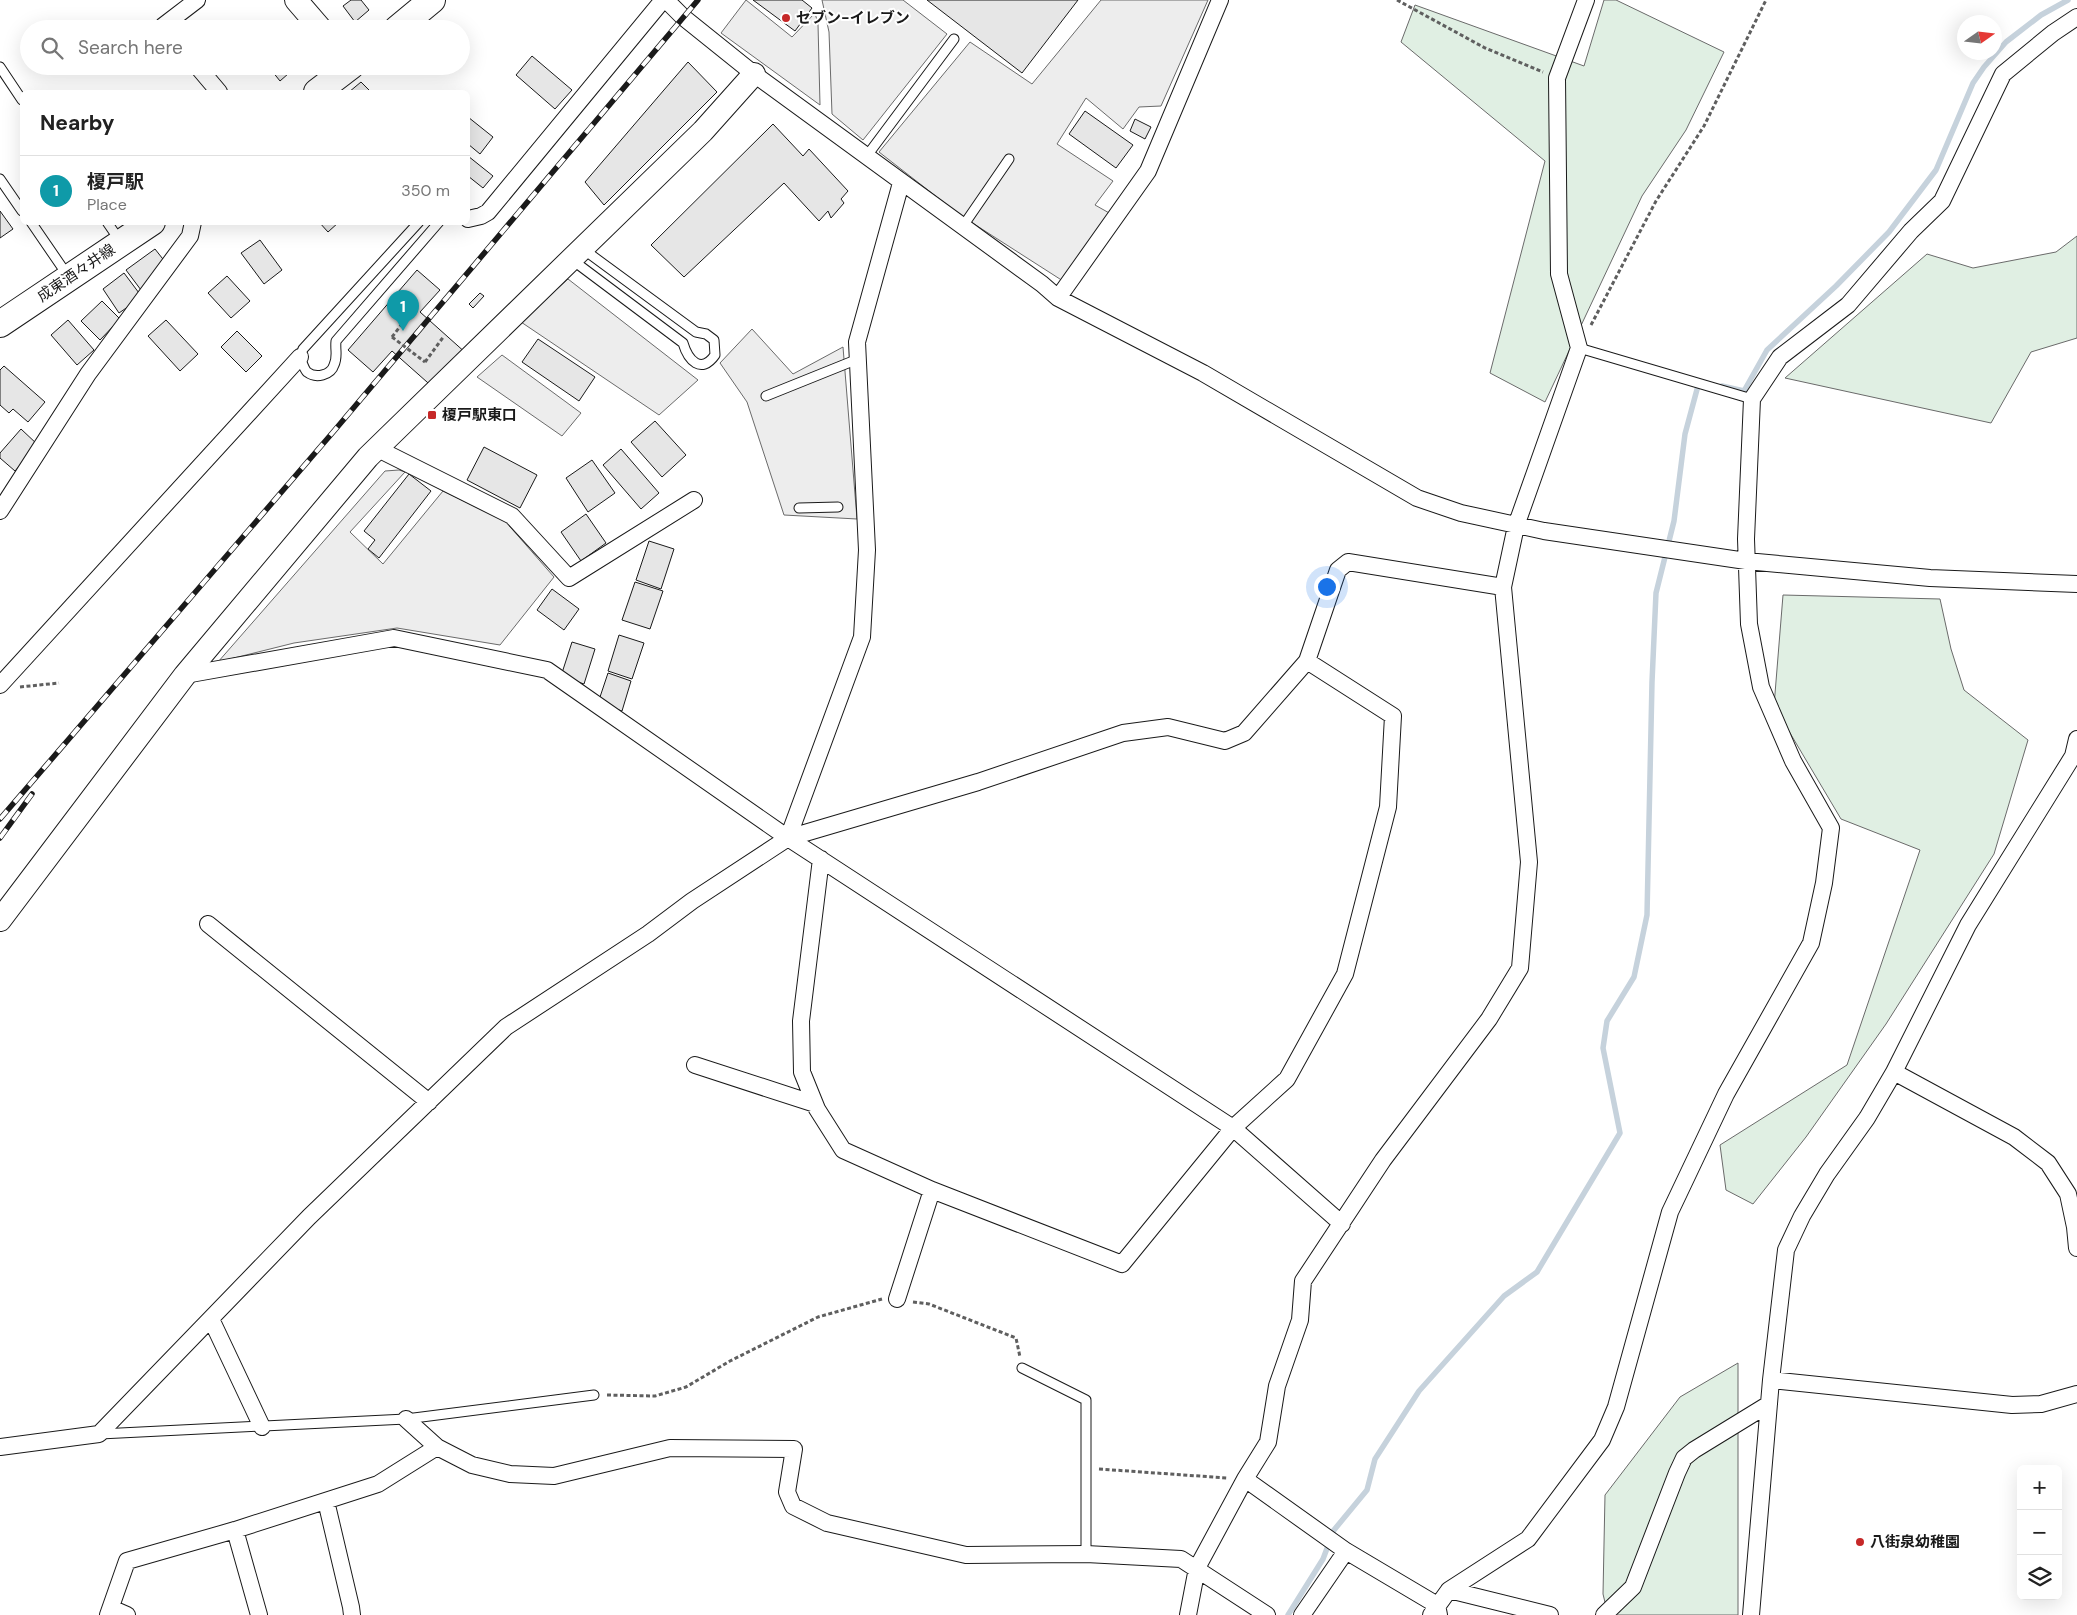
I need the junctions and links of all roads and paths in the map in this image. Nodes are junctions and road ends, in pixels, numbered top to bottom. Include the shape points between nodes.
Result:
1 (198, 0) edge
2 (296, 0) edge
3 (432, 0) edge
4 (665, 0) edge
5 (1220, 0) edge
6 (1397, 0) edge
7 (1586, 0) edge
8 (1766, 0) edge
9 (2077, 17) edge
10 (171, 20) edge
11 (313, 20) edge
12 (407, 20) edge
13 (954, 39) dead end
14 (0, 67) edge
15 (754, 74) junction
16 (205, 75) edge
17 (340, 75) edge
18 (1557, 78) junction
19 (217, 90) edge
20 (321, 90) edge
21 (20, 97) edge
22 (866, 157) junction
23 (1009, 159) dead end
24 (0, 178) edge
25 (901, 183) junction
26 (20, 208) edge
27 (470, 218) edge
28 (32, 225) edge
29 (142, 225) edge
30 (193, 225) edge
31 (416, 225) edge
32 (436, 225) edge
33 (963, 226) junction
34 (114, 233) edge
35 (577, 254) junction
36 (69, 278) junction
37 (1058, 298) junction
38 (412, 311) dead end
39 (0, 324) edge
40 (444, 336) dead end
41 (1579, 348) junction
42 (300, 357) junction
43 (858, 359) junction
44 (766, 396) dead end
45 (1752, 399) junction
46 (376, 448) junction
47 (694, 500) dead end
48 (838, 507) dead end
49 (799, 508) dead end
50 (0, 511) edge
51 (1516, 526) junction
52 (1746, 561) junction
53 (2077, 584) edge
54 (1503, 587) junction
55 (1307, 661) junction
56 (185, 675) junction
57 (59, 683) dead end
58 (0, 686) edge
59 (20, 687) dead end
60 (2077, 739) edge
61 (788, 838) junction
62 (821, 859) junction
63 (0, 920) edge
64 (208, 924) dead end
65 (696, 1065) dead end
66 (1894, 1072) junction
67 (429, 1102) junction
68 (815, 1104) junction
69 (1233, 1128) junction
70 (932, 1190) junction
71 (1342, 1224) junction
72 (2077, 1248) edge
73 (896, 1299) junction
74 (211, 1319) junction
75 (1022, 1368) joint
76 (1771, 1380) junction
77 (2077, 1394) edge
78 (594, 1395) joint
79 (1769, 1404) junction
80 (406, 1419) junction
81 (262, 1427) junction
82 (99, 1434) junction
83 (0, 1447) edge
84 (437, 1447) junction
85 (1086, 1468) junction
86 (1245, 1479) junction
87 (326, 1502) junction
88 (234, 1530) junction
89 (1346, 1551) junction
90 (1086, 1554) junction
91 (1198, 1568) junction
92 (1449, 1590) junction
93 (110, 1612) edge
94 (1436, 1612) edge
95 (127, 1615) edge
96 (259, 1615) edge
97 (352, 1615) edge
98 (1188, 1615) edge
99 (1267, 1615) edge
100 (1302, 1615) edge
101 (1550, 1615) edge
102 (1604, 1615) edge
103 (1751, 1615) edge

1 - 10 street
2 - 11 street
3 - 12 main road
4 - 15 street
4 - 27 street via 488,212
5 - 37 street via 1148,171
6 - 18 path via 1485,48
7 - 18 street
8 - 41 path via 1704,126 1656,201
9 - 45 street via 2003,74 1942,201 1848,305 1780,357
13 - 22 lane
14 - 21 lane
15 - 22 street
15 - 35 street via 703,131
16 - 19 street
17 - 20 main road
18 - 41 street via 1559,274
22 - 25 street
23 - 33 lane
24 - 26 lane
25 - 33 street
25 - 43 street via 857,342
28 - 36 lane
29 - 34 main road, 成東酒々井線
30 - 50 street via 190,236 88,374
31 - 42 lane via 303,349
32 - 42 lane via 336,341 334,368 327,374 316,376 307,372
33 - 37 street
34 - 36 main road, 成東酒々井線
35 - 35 lane via 696,332 706,334 714,340 716,356 703,364 694,364 683,343
35 - 46 street
36 - 39 main road, 成東酒々井線
37 - 51 street via 1203,373 1417,498
38 - 40 path, bridge via 392,337 424,362
41 - 45 lane
41 - 51 street
42 - 58 street
43 - 44 lane
43 - 61 street via 867,550 862,637
45 - 52 street
46 - 47 street via 512,516 569,578
46 - 56 street
48 - 49 lane
51 - 52 street
51 - 54 street
52 - 53 street via 1930,578
52 - 92 street via 1749,624 1761,687 1793,761 1831,828 1812,943 1726,1094 1670,1212 1616,1407 1602,1440 1528,1539
54 - 55 street via 1348,562 1338,570
54 - 71 street via 1529,862 1520,968 1489,1020 1383,1160
55 - 61 street via 1244,733 1225,741 1168,727 1123,733 978,782
55 - 69 street via 1393,716 1388,807 1345,974 1286,1079
56 - 61 street via 394,638 547,670
56 - 63 street
57 - 59 path
60 - 66 street via 2073,756 1968,925
61 - 62 street
61 - 67 street via 506,1027
62 - 68 street via 801,1021 802,1072
62 - 69 street
64 - 67 street
65 - 68 street
66 - 72 street via 2014,1137 2048,1164 2068,1194
66 - 76 street via 1868,1118 1827,1174 1786,1250
67 - 74 street via 309,1217
68 - 70 street via 843,1150
69 - 70 street via 1122,1264
69 - 71 street
70 - 73 street
71 - 86 street via 1303,1281 1300,1320 1277,1386 1268,1442
73 - 75 path via 929,1304 1016,1338
73 - 78 path via 888,1298 818,1317 686,1387 655,1396
74 - 81 street
74 - 82 street
75 - 85 lane via 1086,1400
76 - 77 street via 2012,1405 2041,1404
76 - 79 street
78 - 80 lane
79 - 102 street via 1684,1458 1633,1587
79 - 103 street
80 - 81 lane
80 - 84 street
81 - 82 lane
82 - 83 street
84 - 87 street via 378,1484
84 - 90 street via 472,1466 510,1474 554,1476 670,1448 794,1449 787,1492 793,1506 827,1523 966,1555
85 - 86 path
85 - 90 lane
86 - 89 street
86 - 91 street
87 - 88 street
87 - 97 street
88 - 93 street via 128,1561
88 - 96 street
89 - 94 street
89 - 100 street
90 - 91 street via 1182,1559
91 - 98 street
91 - 99 street
92 - 94 street
92 - 101 street
93 - 95 street

